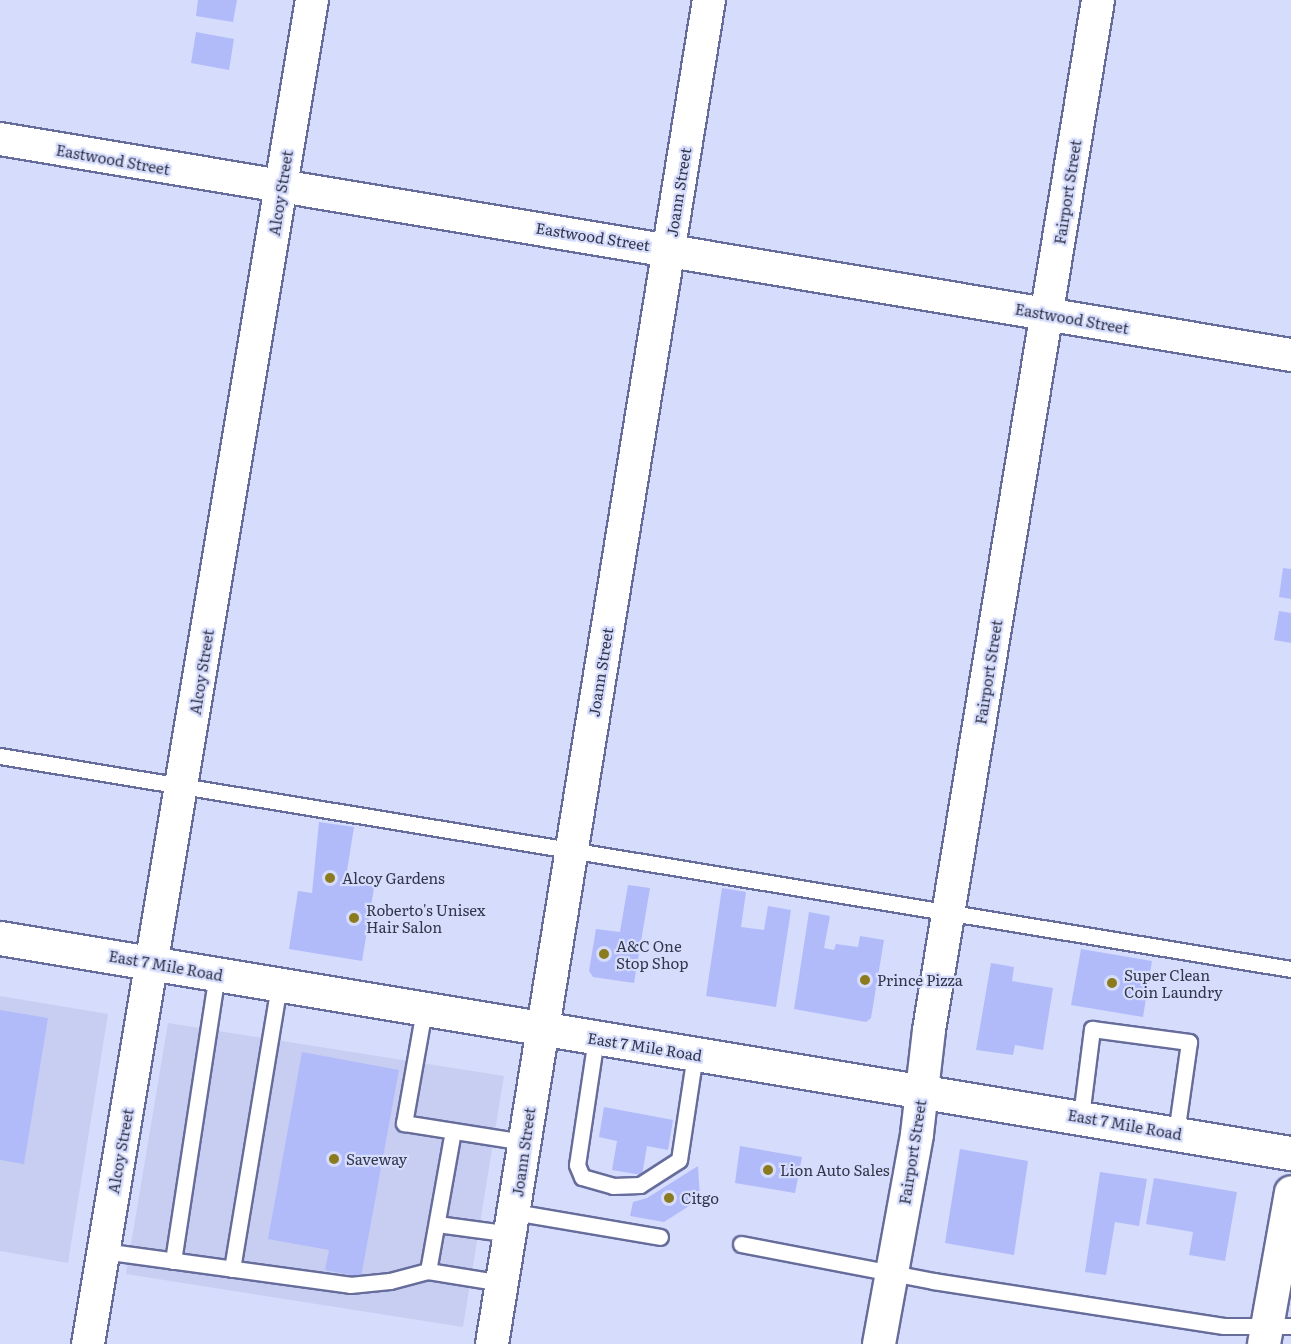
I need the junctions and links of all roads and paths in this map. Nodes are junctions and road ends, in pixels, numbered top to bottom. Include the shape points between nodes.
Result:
1 (312, 0) edge
2 (709, 0) edge
3 (1098, 0) edge
4 (0, 139) edge
5 (282, 187) junction
6 (669, 249) junction
7 (1047, 314) junction
8 (1291, 355) edge
9 (0, 756) edge
10 (182, 785) junction
11 (571, 850) junction
12 (948, 914) junction
13 (0, 938) edge
14 (153, 963) junction
15 (1291, 969) edge
16 (217, 974) junction
17 (279, 984) junction
18 (424, 1010) junction
19 (541, 1030) junction
20 (596, 1038) junction
21 (695, 1054) junction
22 (922, 1089) junction
23 (1081, 1116) junction
24 (453, 1131) junction
25 (1176, 1133) junction
26 (524, 1142) junction
27 (1291, 1153) edge
28 (1291, 1192) edge
29 (512, 1223) junction
30 (437, 1224) junction
31 (660, 1237) dead end
32 (741, 1244) dead end
33 (103, 1251) junction
34 (173, 1261) junction
35 (232, 1269) junction
36 (891, 1271) junction
37 (428, 1272) junction
38 (502, 1283) junction
39 (1274, 1331) edge
40 (88, 1344) edge
41 (492, 1344) edge
42 (879, 1344) edge

1 - 5 street, Alcoy Street
2 - 6 street, Joann Street
3 - 7 street, Fairport Street
4 - 5 street, Eastwood Street
5 - 6 street, Eastwood Street
5 - 10 street, Alcoy Street
6 - 7 street, Eastwood Street
6 - 11 street, Joann Street
7 - 8 street, Eastwood Street
7 - 12 street, Fairport Street
9 - 10 lane
10 - 11 lane
10 - 14 street, Alcoy Street
11 - 12 lane
11 - 19 street, Joann Street
12 - 15 lane
12 - 22 street, Fairport Street
13 - 14 street, East 7 Mile Road
14 - 16 street, East 7 Mile Road
14 - 33 street, Alcoy Street
16 - 17 street, East 7 Mile Road
16 - 34 lane
17 - 18 street, East 7 Mile Road
17 - 35 lane
18 - 19 street, East 7 Mile Road
18 - 24 lane via 404,1123
19 - 20 street, East 7 Mile Road
19 - 26 street, Joann Street
20 - 21 street, East 7 Mile Road
20 - 21 lane via 577,1165 582,1177 612,1186 640,1185 679,1160
21 - 22 street, East 7 Mile Road
22 - 23 street, East 7 Mile Road
22 - 36 street, Fairport Street
23 - 25 street, East 7 Mile Road
23 - 25 lane via 1092,1029 1189,1042
24 - 26 lane
24 - 30 lane
25 - 27 street, East 7 Mile Road
26 - 29 street, Joann Street
28 - 39 street
29 - 30 lane
29 - 31 lane
29 - 38 street, Joann Street
30 - 37 lane
32 - 36 lane
33 - 34 lane
33 - 40 street, Alcoy Street
34 - 35 lane
35 - 37 lane via 350,1285
36 - 39 lane
36 - 42 street, Fairport Street
37 - 38 lane
38 - 41 street, Joann Street

